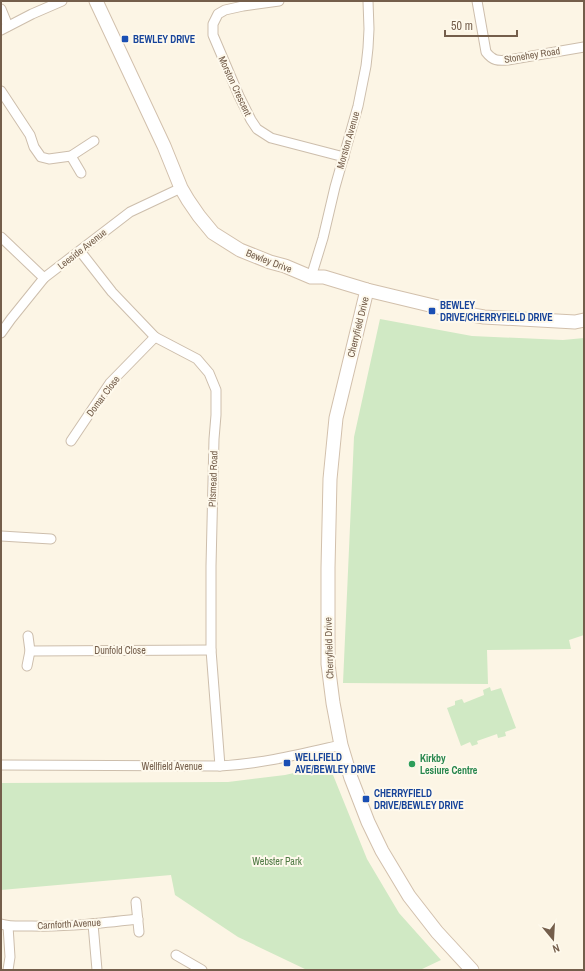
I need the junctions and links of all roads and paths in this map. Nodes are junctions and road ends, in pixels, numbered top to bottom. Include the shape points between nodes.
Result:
1 (62, 1) edge
2 (96, 1) edge
3 (279, 1) edge
4 (368, 1) edge
5 (477, 1) edge
6 (243, 4) edge
7 (1, 9) edge
8 (4, 28) edge
9 (584, 47) edge
10 (1, 91) edge
11 (94, 141) dead end
12 (71, 156) junction
13 (344, 157) junction
14 (81, 173) dead end
15 (181, 188) junction
16 (1, 237) edge
17 (80, 251) junction
18 (311, 277) junction
19 (44, 278) junction
20 (367, 290) junction
21 (584, 320) edge
22 (1, 333) edge
23 (155, 337) junction
24 (71, 441) dead end
25 (1, 536) edge
26 (51, 539) dead end
27 (28, 636) dead end
28 (211, 650) junction
29 (30, 651) junction
30 (27, 666) dead end
31 (341, 745) junction
32 (1, 765) edge
33 (220, 766) junction
34 (136, 902) dead end
35 (138, 919) junction
36 (93, 924) junction
37 (5, 925) edge
38 (140, 932) dead end
39 (176, 955) dead end
40 (8, 970) edge
41 (97, 970) edge
42 (202, 970) edge
43 (472, 970) edge

1 - 8 street
2 - 15 street, Bewley Drive
3 - 6 street, Morston Crescent
4 - 13 street, Morston Avenue via 366,66
5 - 9 street, Stonehey Road via 486,52 495,60
6 - 13 street, Morston Crescent via 218,14 213,24 213,35 239,96 257,129 271,138
7 - 8 street
10 - 12 street via 41,157 49,159
11 - 12 street
12 - 14 street
13 - 18 street, Morston Avenue
15 - 17 street, Leeside Avenue via 130,212
15 - 18 street, Bewley Drive via 213,233 240,250
16 - 19 street
17 - 19 street, Leeside Avenue
17 - 23 street, Pitsmead Road via 112,292
18 - 20 street, Bewley Drive via 324,277
19 - 22 street, Leeside Avenue
20 - 21 street, Bewley Drive via 484,317 576,322
20 - 31 street, Cherryfield Drive via 336,418 330,479 328,664
23 - 24 street, Domar Close via 110,383
23 - 28 street, Pitsmead Road via 197,360 209,373 216,390
25 - 26 street
27 - 29 street
28 - 29 street, Dunfold Close
28 - 33 street, Pitsmead Road
29 - 30 street
31 - 33 street, Wellfield Avenue via 273,760
31 - 43 street, Cherryfield Drive via 359,799 392,869 437,932
32 - 33 street, Wellfield Avenue
34 - 35 street
35 - 36 street, Carnforth Avenue
35 - 38 street
36 - 37 street, Carnforth Avenue via 52,927
36 - 41 street
37 - 40 street via 10,957
39 - 42 street

